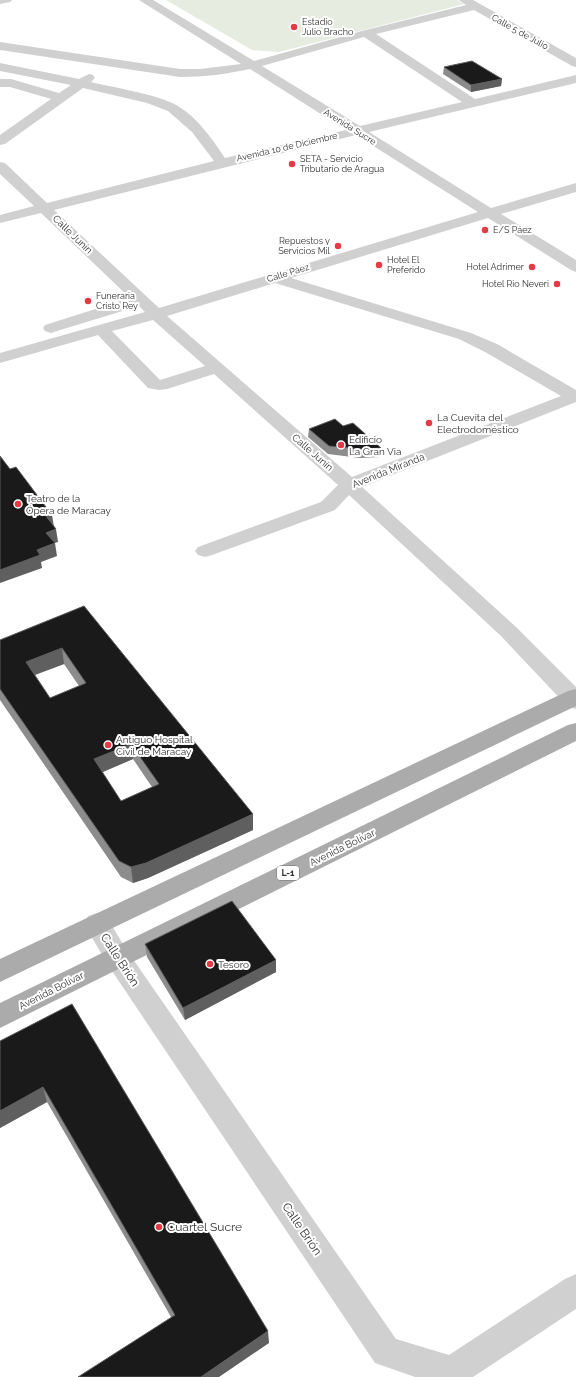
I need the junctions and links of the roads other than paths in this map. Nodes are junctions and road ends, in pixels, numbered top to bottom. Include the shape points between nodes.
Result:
1 (6, 0) edge
2 (145, 0) edge
3 (0, 1) edge
4 (470, 3) edge
5 (366, 33) junction
6 (0, 46) edge
7 (109, 63) junction
8 (576, 63) edge
9 (252, 65) junction
10 (0, 67) edge
11 (576, 79) edge
12 (0, 83) edge
13 (81, 84) junction
14 (61, 98) junction
15 (474, 104) junction
16 (355, 131) junction
17 (0, 141) edge
18 (222, 163) junction
19 (0, 166) edge
20 (576, 187) edge
21 (46, 208) junction
22 (489, 213) junction
23 (0, 219) edge
24 (576, 267) edge
25 (274, 278) junction
26 (142, 300) junction
27 (156, 314) junction
28 (101, 329) junction
29 (0, 344) edge
30 (0, 358) edge
31 (217, 368) junction
32 (575, 396) edge
33 (349, 485) junction
34 (204, 551) dead end
35 (575, 699) edge
36 (576, 731) edge
37 (97, 924) junction
38 (117, 957) junction
39 (0, 971) edge
40 (0, 1016) edge
41 (576, 1290) edge

1 - 3 street
2 - 9 street, Avenida Sucre
4 - 5 street
4 - 8 street, Calle 5 de Julio
5 - 9 street
5 - 15 street
6 - 7 street
7 - 9 street via 180,73 228,70
7 - 13 street
9 - 16 street, Avenida Sucre
10 - 13 street
11 - 15 street, Avenida 10 de Diciembre
12 - 14 street via 11,83
13 - 14 street
13 - 18 street via 177,110 198,130
14 - 17 street
15 - 16 street, Avenida 10 de Diciembre
16 - 18 street, Avenida 10 de Diciembre
16 - 22 street, Avenida Sucre
18 - 21 street, Avenida 10 de Diciembre
19 - 21 street, Calle Junín
20 - 22 street, Calle Páez
21 - 23 street, Avenida 10 de Diciembre
21 - 26 street, Calle Junín
22 - 24 street, Avenida Sucre
22 - 25 street, Calle Páez
25 - 27 street, Calle Páez
25 - 32 street via 460,334 492,348
26 - 27 street, Calle Junín
26 - 29 street
27 - 28 street, Calle Páez
27 - 31 street, Calle Junín
28 - 30 street, Calle Páez
28 - 31 street via 154,384 167,384
31 - 33 street, Calle Junín
32 - 33 street, Avenida Miranda
33 - 34 street, Avenida Miranda via 328,506
33 - 35 street, Calle Junín via 508,631
35 - 37 main road
36 - 38 main road, Avenida Bolívar / L-1
37 - 38 street, Calle Brión
37 - 39 main road
38 - 40 main road, Avenida Bolívar / L-1
38 - 41 street, Calle Brión via 386,1352 452,1372

